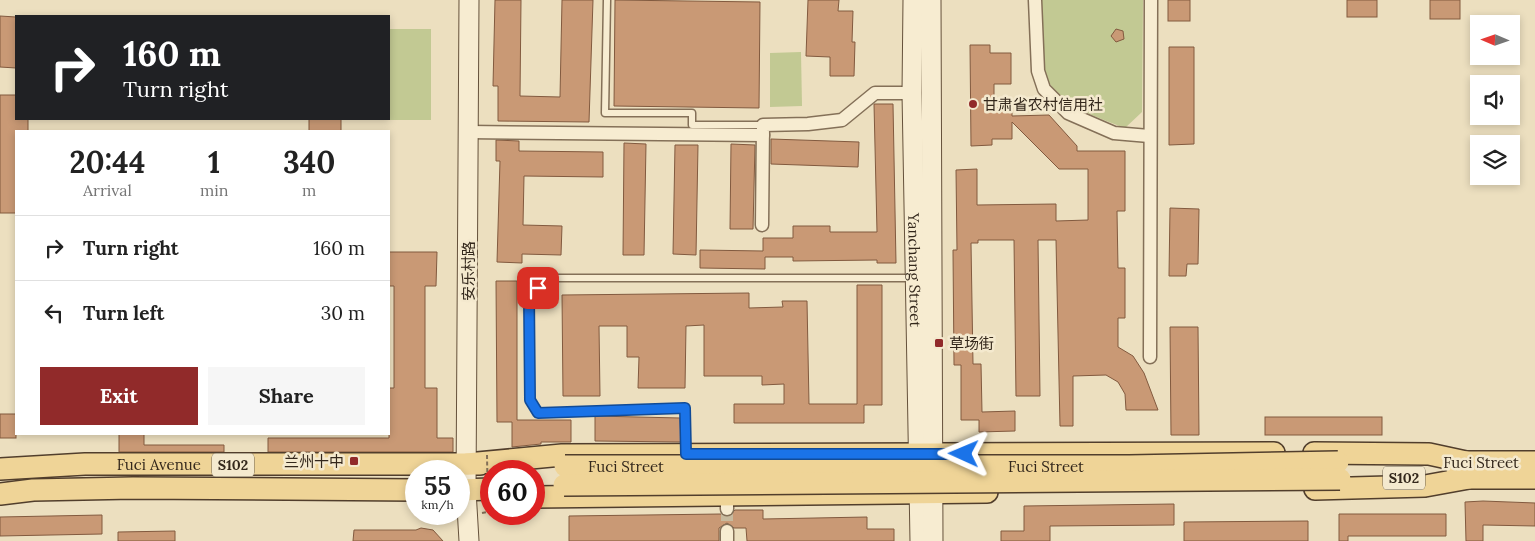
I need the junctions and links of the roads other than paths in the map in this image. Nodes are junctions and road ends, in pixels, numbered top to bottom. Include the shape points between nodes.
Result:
1 (469, 0) edge
2 (607, 0) edge
3 (912, 0) edge
4 (931, 0) edge
5 (1035, 0) edge
6 (1151, 0) edge
7 (912, 93) junction
8 (762, 130) junction
9 (468, 132) junction
10 (1149, 136) junction
11 (762, 225) dead end
12 (915, 278) junction
13 (1150, 357) dead end
14 (686, 454) junction
15 (926, 454) junction
16 (467, 460) edge
17 (1535, 462) edge
18 (405, 464) edge
19 (470, 464) edge
20 (470, 464) edge
21 (0, 468) edge
22 (1467, 470) junction
23 (565, 476) junction
24 (1535, 478) edge
25 (545, 483) edge
26 (405, 490) edge
27 (0, 494) edge
28 (926, 494) junction
29 (545, 497) edge
30 (467, 525) edge
31 (469, 541) edge
32 (920, 541) edge
33 (933, 541) edge

1 - 9 main road, 安乐村路
2 - 8 lane via 605,113 692,113 692,124
3 - 7 main road, Yanchang Street
4 - 15 main road, Yanchang Street
5 - 10 street via 1038,71 1044,89 1068,113 1114,133
6 - 10 street
7 - 8 street via 875,93 842,120
7 - 12 main road, Yanchang Street
8 - 9 street
8 - 11 street
9 - 16 main road, 安乐村路
10 - 13 street
12 - 14 lane via 547,278 529,297 530,400 538,413 685,408
12 - 15 main road, Yanchang Street
14 - 15 main road
14 - 19 main road via 562,455
15 - 22 main road via 1429,454
15 - 28 main road, Yanchang Street
17 - 22 main road, Fuci Street / S102
18 - 21 main road, Fuci Avenue / S102 via 85,464
20 - 23 main road, Fuci Street / S102
22 - 23 main road, Fuci Street / S102, bridge
22 - 24 main road, Fuci Street / S102
22 - 28 main road via 1425,486
23 - 25 main road, Fuci Street / S102
26 - 27 main road, Fuci Avenue / S102 via 133,488 33,490
28 - 29 main road via 727,502
28 - 32 main road, Yanchang Street
28 - 33 main road, Yanchang Street
30 - 31 main road, 安乐村路

